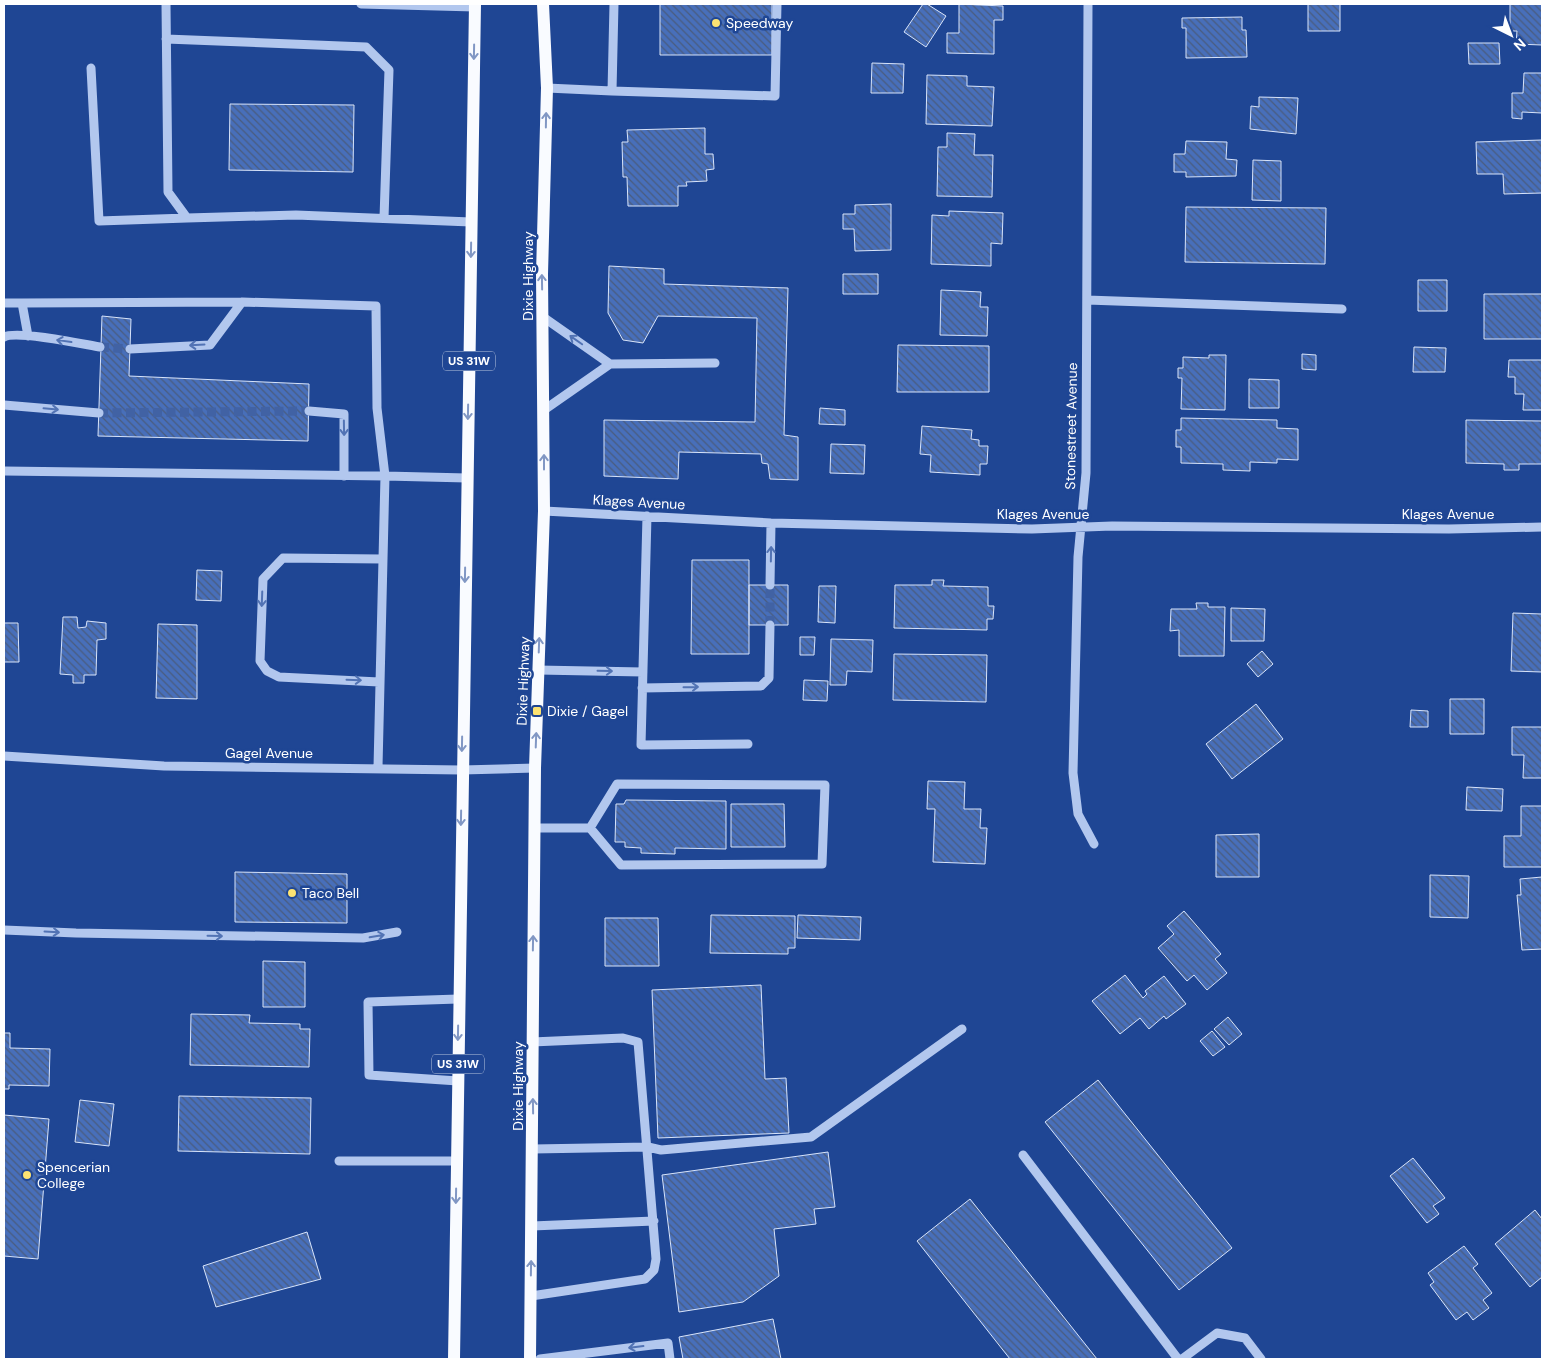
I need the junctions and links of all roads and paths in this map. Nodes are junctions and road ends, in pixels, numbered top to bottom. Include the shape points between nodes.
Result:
1 (166, 4) edge
2 (361, 4) edge
3 (366, 4) edge
4 (543, 4) edge
5 (614, 4) edge
6 (777, 4) edge
7 (1088, 4) edge
8 (475, 6) edge
9 (166, 39) junction
10 (91, 68) dead end
11 (547, 88) junction
12 (612, 91) junction
13 (188, 218) junction
14 (384, 218) junction
15 (471, 222) junction
16 (1087, 300) junction
17 (242, 302) junction
18 (4, 303) edge
19 (22, 303) junction
20 (1342, 309) dead end
21 (543, 316) junction
22 (28, 336) junction
23 (4, 337) edge
24 (100, 347) tunnel mouth
25 (130, 349) tunnel mouth
26 (715, 362) dead end
27 (610, 364) junction
28 (4, 405) edge
29 (544, 410) junction
30 (309, 411) tunnel mouth
31 (99, 413) tunnel mouth
32 (4, 471) edge
33 (344, 476) junction
34 (385, 476) junction
35 (467, 478) junction
36 (544, 511) junction
37 (647, 516) junction
38 (771, 522) junction
39 (1542, 527) edge
40 (1081, 528) junction
41 (382, 559) junction
42 (770, 585) tunnel mouth
43 (770, 625) tunnel mouth
44 (538, 670) junction
45 (643, 672) junction
46 (379, 682) junction
47 (642, 688) junction
48 (748, 744) dead end
49 (4, 756) edge
50 (378, 767) junction
51 (535, 768) junction
52 (462, 770) junction
53 (534, 828) junction
54 (590, 828) junction
55 (1094, 844) dead end
56 (4, 930) edge
57 (397, 932) dead end
58 (458, 999) junction
59 (962, 1028) dead end
60 (532, 1042) junction
61 (458, 1081) junction
62 (648, 1147) junction
63 (533, 1149) junction
64 (1024, 1155) dead end
65 (339, 1161) dead end
66 (456, 1161) junction
67 (654, 1221) junction
68 (532, 1226) junction
69 (531, 1296) junction
70 (454, 1359) edge
71 (530, 1359) edge
72 (540, 1359) edge
73 (670, 1359) edge
74 (1178, 1359) edge
75 (1182, 1359) edge
76 (1262, 1359) edge

1 - 9 street
2 - 3 street
3 - 8 street
4 - 11 main road, Dixie Highway
5 - 12 street
6 - 12 street via 775,96
7 - 16 street, Stonestreet Avenue
8 -> 15 main road, US 31W
9 - 13 street via 168,192
9 - 14 street via 366,47 389,70
10 - 13 street via 99,221
11 - 12 street
21 -> 11 main road, Dixie Highway
13 - 14 street via 296,215
14 - 15 street
15 -> 35 main road, US 31W
16 - 20 street
16 - 40 street, Stonestreet Avenue via 1086,473
17 - 19 street
17 -> 25 street via 210,345
17 - 34 street via 376,306 377,408
18 - 19 street
19 - 22 street
27 -> 21 street
21 - 29 main road, Dixie Highway
22 - 23 street
24 -> 22 street
26 - 27 street
27 - 29 street
28 -> 31 street
36 -> 29 main road, Dixie Highway
30 -> 33 street via 344,414
32 - 33 street
33 - 34 street
34 - 35 street
34 - 41 street
35 -> 52 main road, US 31W
36 - 37 street, Klages Avenue
44 -> 36 main road, Dixie Highway
37 - 38 street, Klages Avenue
37 - 45 street
38 - 40 street, Klages Avenue
42 -> 38 street
39 - 40 street, Klages Avenue
40 - 55 street, Stonestreet Avenue via 1073,773 1078,814
41 - 46 street
41 -> 46 street via 283,558 263,579 260,661 267,671 279,677
47 -> 43 street via 761,686 769,678
44 -> 45 street
51 -> 44 main road, Dixie Highway
45 - 47 street
46 - 50 street
47 - 48 street via 641,745
49 - 50 street, Gagel Avenue via 164,766
50 - 52 street, Gagel Avenue
51 - 52 street, Gagel Avenue
51 - 53 main road, Dixie Highway
52 -> 58 main road, US 31W
53 - 54 street
60 -> 53 main road, Dixie Highway
54 - 54 street via 620,865 822,864 825,785 616,784
56 -> 57 street via 363,938
58 -> 61 main road, US 31W
58 - 61 street via 368,1002 369,1075
59 - 62 street via 811,1137 661,1150
60 - 62 street via 623,1038 638,1042
63 -> 60 main road, Dixie Highway
61 - 66 main road, US 31W
62 - 63 street
62 - 67 street
63 - 68 main road, Dixie Highway
64 - 74 street
65 - 66 street
66 -> 70 main road, US 31W
67 - 68 street
67 - 69 street via 656,1259 654,1270 644,1279
69 -> 68 main road, Dixie Highway
69 - 71 main road, Dixie Highway
73 -> 72 street via 668,1343
75 - 76 street via 1217,1334 1245,1338

